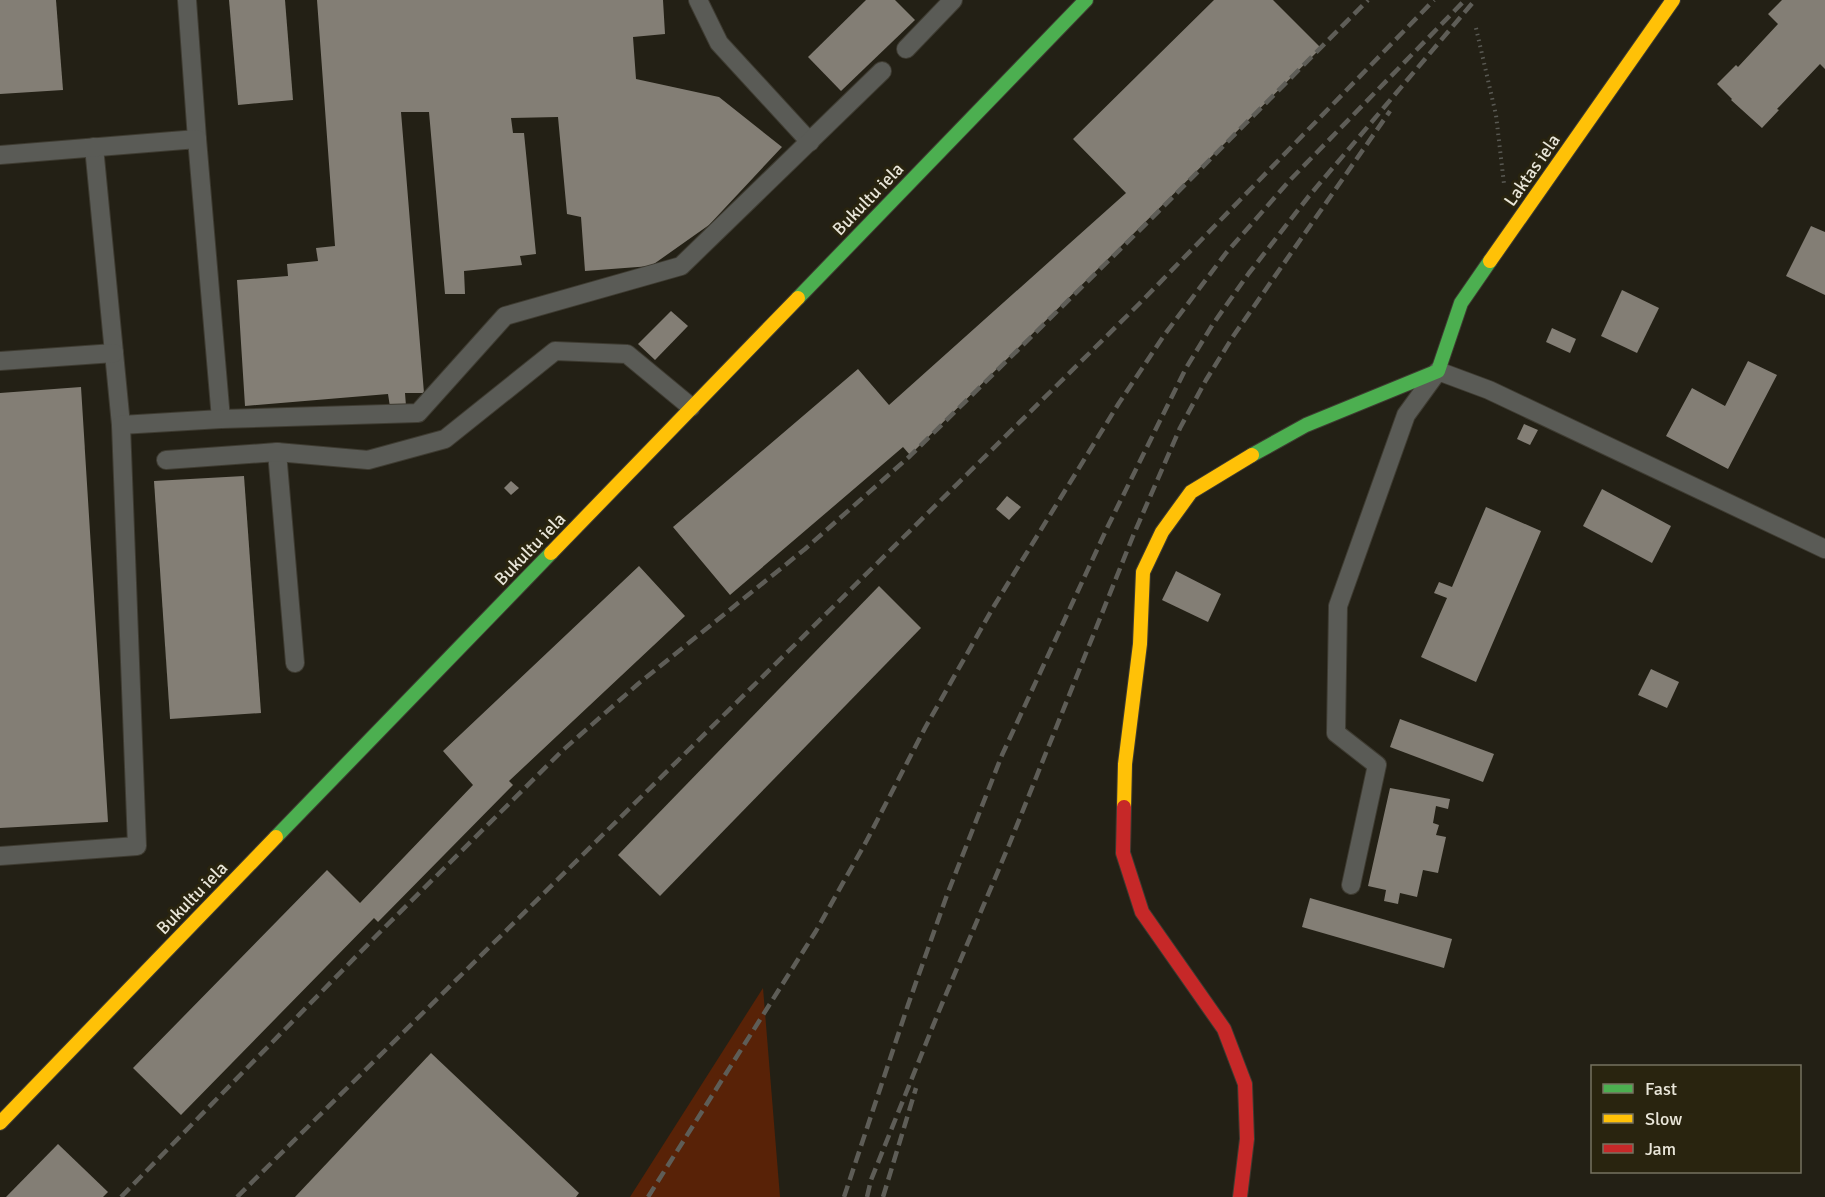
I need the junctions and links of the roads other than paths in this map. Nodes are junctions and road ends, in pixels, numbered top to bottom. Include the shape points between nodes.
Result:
1 (187, 0) edge
2 (698, 0) edge
3 (953, 0) edge
4 (1086, 0) edge
5 (1673, 0) edge
6 (906, 49) dead end
7 (882, 71) dead end
8 (196, 139) junction
9 (810, 142) junction
10 (94, 147) junction
11 (0, 155) edge
12 (114, 353) junction
13 (0, 362) edge
14 (1438, 371) junction
15 (691, 407) junction
16 (221, 419) junction
17 (121, 426) junction
18 (277, 452) junction
19 (166, 460) dead end
20 (1825, 549) edge
21 (295, 663) dead end
22 (0, 856) edge
23 (1351, 885) dead end
24 (0, 1123) edge
25 (1240, 1197) edge

1 - 8 lane
2 - 9 lane via 719,43
3 - 6 lane
4 - 15 street, Bukultu iela
5 - 14 street, Laktas iela via 1461,303
7 - 9 lane
8 - 10 lane
8 - 16 lane
9 - 16 lane via 681,266 505,316 418,413
10 - 11 lane
10 - 12 lane
12 - 13 lane
12 - 17 lane
14 - 20 lane via 1489,390
14 - 23 lane via 1406,415 1338,606 1336,733 1377,765
14 - 25 street via 1306,425 1191,492 1162,532 1143,572 1140,644 1125,764 1123,853 1142,912 1224,1029 1245,1084 1247,1139
15 - 18 lane via 627,354 555,351 445,439 368,460
15 - 24 street, Bukultu iela
16 - 17 lane
17 - 22 lane via 137,846
18 - 19 lane
18 - 21 lane

